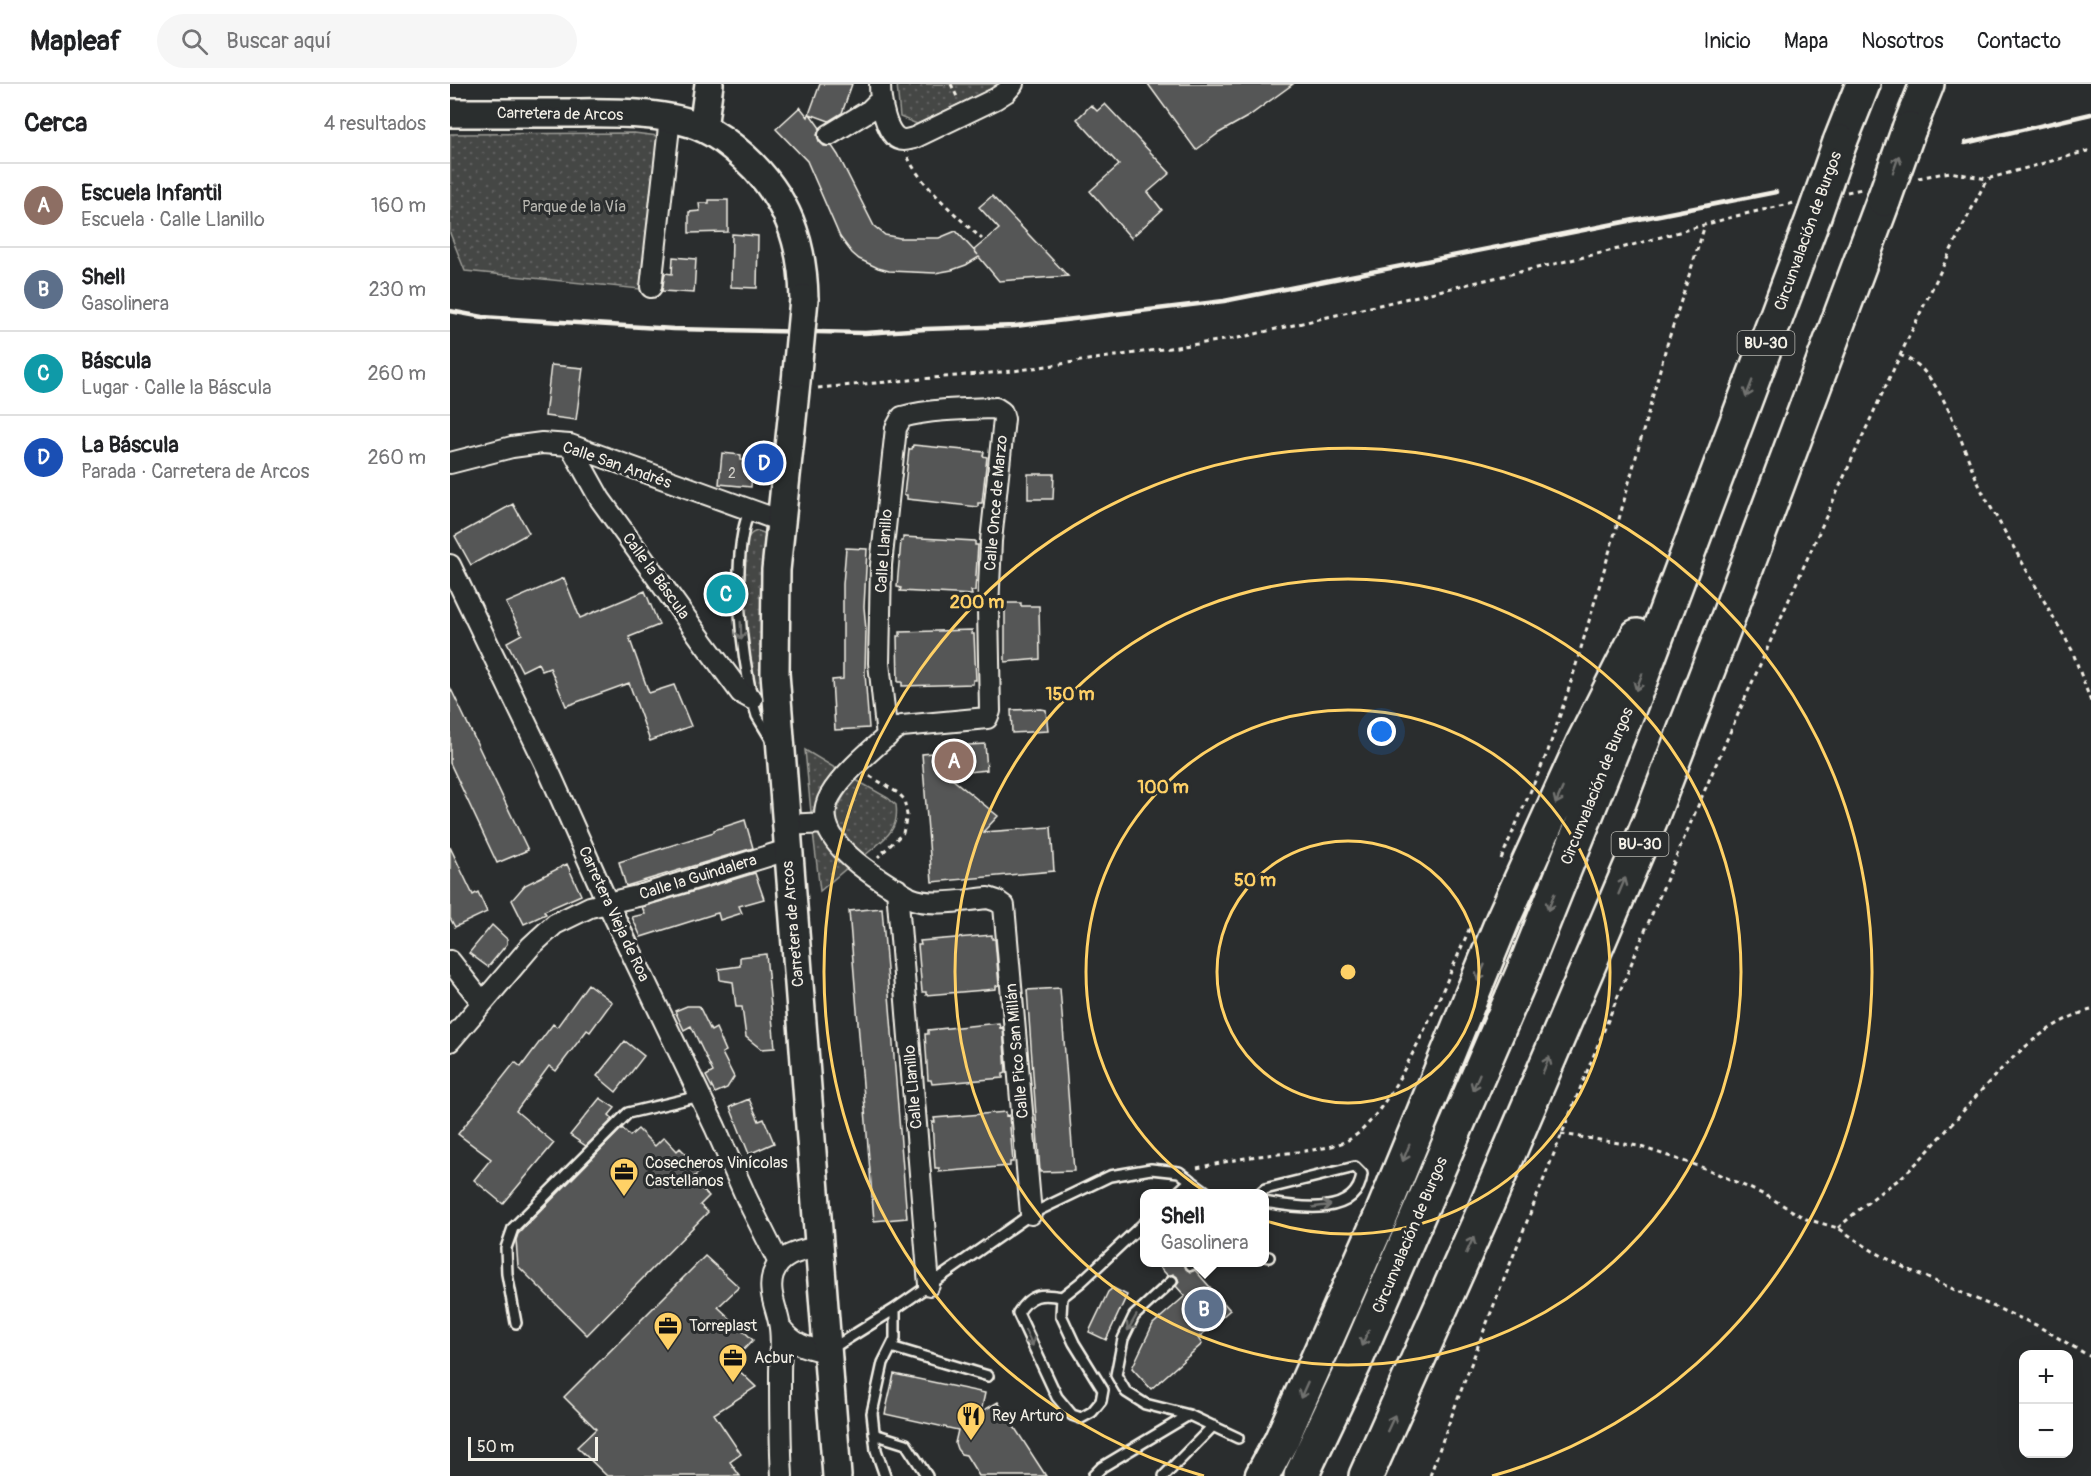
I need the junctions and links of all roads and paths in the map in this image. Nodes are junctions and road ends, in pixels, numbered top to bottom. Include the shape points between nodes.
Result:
1 (709, 84) edge
2 (1013, 84) edge
3 (1863, 84) edge
4 (1927, 84) edge
5 (880, 92) edge
6 (450, 113) edge
7 (670, 118) junction
8 (703, 128) junction
9 (829, 135) dead end
10 (903, 141) junction
11 (2091, 150) edge
12 (1915, 179) dead end
13 (1987, 179) junction
14 (1845, 193) dead end
15 (1876, 193) junction
16 (1807, 209) junction
17 (1705, 225) junction
18 (982, 239) dead end
19 (651, 287) dead end
20 (1900, 355) junction
21 (796, 381) junction
22 (952, 410) joint
23 (570, 445) junction
24 (450, 463) edge
25 (1718, 470) junction
26 (749, 510) junction
27 (781, 521) junction
28 (450, 565) edge
29 (752, 699) junction
30 (2091, 702) edge
31 (886, 736) junction
32 (781, 757) junction
33 (855, 767) junction
34 (826, 823) junction
35 (787, 837) junction
36 (1500, 860) dead end
37 (866, 868) junction
38 (897, 889) junction
39 (608, 904) junction
40 (1471, 925) dead end
41 (450, 961) edge
42 (482, 1002) junction
43 (2091, 1010) edge
44 (450, 1041) edge
45 (700, 1096) junction
46 (1561, 1134) junction
47 (1179, 1172) junction
48 (1191, 1180) junction
49 (1181, 1189) edge
50 (1203, 1189) edge
51 (1265, 1189) edge
52 (1269, 1203) edge
53 (1031, 1214) junction
54 (1140, 1227) edge
55 (1838, 1228) junction
56 (818, 1247) junction
57 (779, 1263) junction
58 (1172, 1281) dead end
59 (928, 1285) junction
60 (1062, 1297) junction
61 (895, 1309) junction
62 (516, 1323) dead end
63 (780, 1327) junction
64 (891, 1347) junction
65 (826, 1352) junction
66 (2091, 1357) edge
67 (988, 1376) dead end
68 (1189, 1415) junction
69 (1213, 1426) junction
70 (874, 1434) junction
71 (1238, 1438) dead end
72 (782, 1476) edge
73 (837, 1476) edge
74 (885, 1476) edge
75 (927, 1476) edge
76 (1093, 1476) edge
77 (1164, 1476) edge
78 (1262, 1476) edge
79 (1301, 1476) edge
80 (1366, 1476) edge
81 (1430, 1476) edge

1 - 8 street
2 - 10 street via 995,99
3 - 16 highway, Circunvalación de Burgos / BU-30, bridge
15 -> 4 highway, BU-30, bridge
5 - 9 street via 870,110
5 - 10 street via 890,130
6 - 7 street, Carretera de Arcos via 600,113
7 - 8 street, Carretera de Arcos
7 - 19 street
8 - 21 street, Carretera de Arcos, bridge via 758,170 773,189 794,230 804,299
10 - 18 path via 909,161 920,176
11 - 13 path
12 - 13 path via 1950,172
13 - 20 path
14 - 15 path
80 -> 15 highway, BU-30 via 1650,821 1727,620
16 - 17 path
16 -> 25 highway, Circunvalación de Burgos / BU-30
17 - 21 path via 1238,338 1013,371
17 - 36 path via 1571,682 1548,751
20 - 30 path via 1919,365 1941,394 1972,473 2072,650
20 - 46 path via 1682,839
21 - 27 street, Carretera de Arcos
22 - 31 street, Calle Llanillo via 902,417 896,429 881,565 879,663
22 - 31 street, Calle Once de Marzo via 996,408 1004,419 991,541 990,711 987,717 902,726
23 - 24 street, Calle San Andrés via 512,447
23 - 26 street, Calle San Andrés
23 - 29 street, Calle la Báscula via 600,498 741,693
25 -> 78 highway via 1583,743 1499,930 1382,1214
25 -> 79 highway, Circunvalación de Burgos / BU-30 via 1641,678 1524,970 1354,1364
26 - 27 street, Calle San Andrés
26 -> 29 lane via 742,529 740,554 741,638
27 - 32 street, Carretera de Arcos via 776,570 775,673
28 - 39 street, Carretera Vieja de Roa
29 - 32 lane via 757,716
31 - 33 street
32 - 35 street, Carretera de Arcos
33 - 34 street via 830,796 824,812
33 - 37 path via 898,793 907,815 903,833
34 - 35 street, Calle la Guindalera
34 - 37 street via 841,849
35 - 39 street, Calle la Guindalera via 642,895
35 - 56 street, Carretera de Arcos
37 - 38 street
38 - 53 street, Calle Pico San Millán via 917,901 988,898 1004,906
38 - 59 street, Calle Llanillo
39 - 42 street, Calle la Guindalera via 590,907 555,924
39 - 45 street, Carretera Vieja de Roa
40 - 47 path via 1433,1012 1375,1118 1350,1139 1320,1148
41 - 42 street
42 - 44 street, Calle la Guindalera
43 - 55 path via 2050,1028 2024,1049 1905,1174
45 - 57 street, Carretera Vieja de Roa
45 - 62 lane via 628,1113 513,1228 506,1248
46 - 55 path via 1638,1146 1707,1169 1806,1219
46 - 81 path
47 - 48 lane
47 - 53 lane via 1151,1169 1110,1176
48 - 49 lane
48 - 50 lane
52 -> 51 lane via 1304,1208 1331,1205 1354,1194 1362,1174 1355,1167
53 - 59 lane
54 - 60 lane
55 - 66 path via 1907,1269 2036,1325
56 - 57 street via 788,1255
56 - 65 street, Carretera de Arcos
57 - 63 street via 771,1288
58 -> 68 lane via 1134,1316 1123,1339 1116,1375 1126,1392 1145,1404
59 - 61 lane
60 -> 60 lane via 1043,1293 1025,1301 1018,1313 1058,1397 1072,1415 1081,1418 1101,1401 1103,1390 1061,1315
61 - 64 lane via 895,1339
61 - 65 lane
63 - 65 street via 789,1339
63 - 72 street
64 - 67 lane
64 - 70 lane via 877,1385 872,1413
65 - 73 street, Carretera de Arcos
68 - 69 lane
68 - 76 lane
69 - 71 lane
69 - 77 lane
70 - 74 lane
70 - 75 lane via 906,1444

